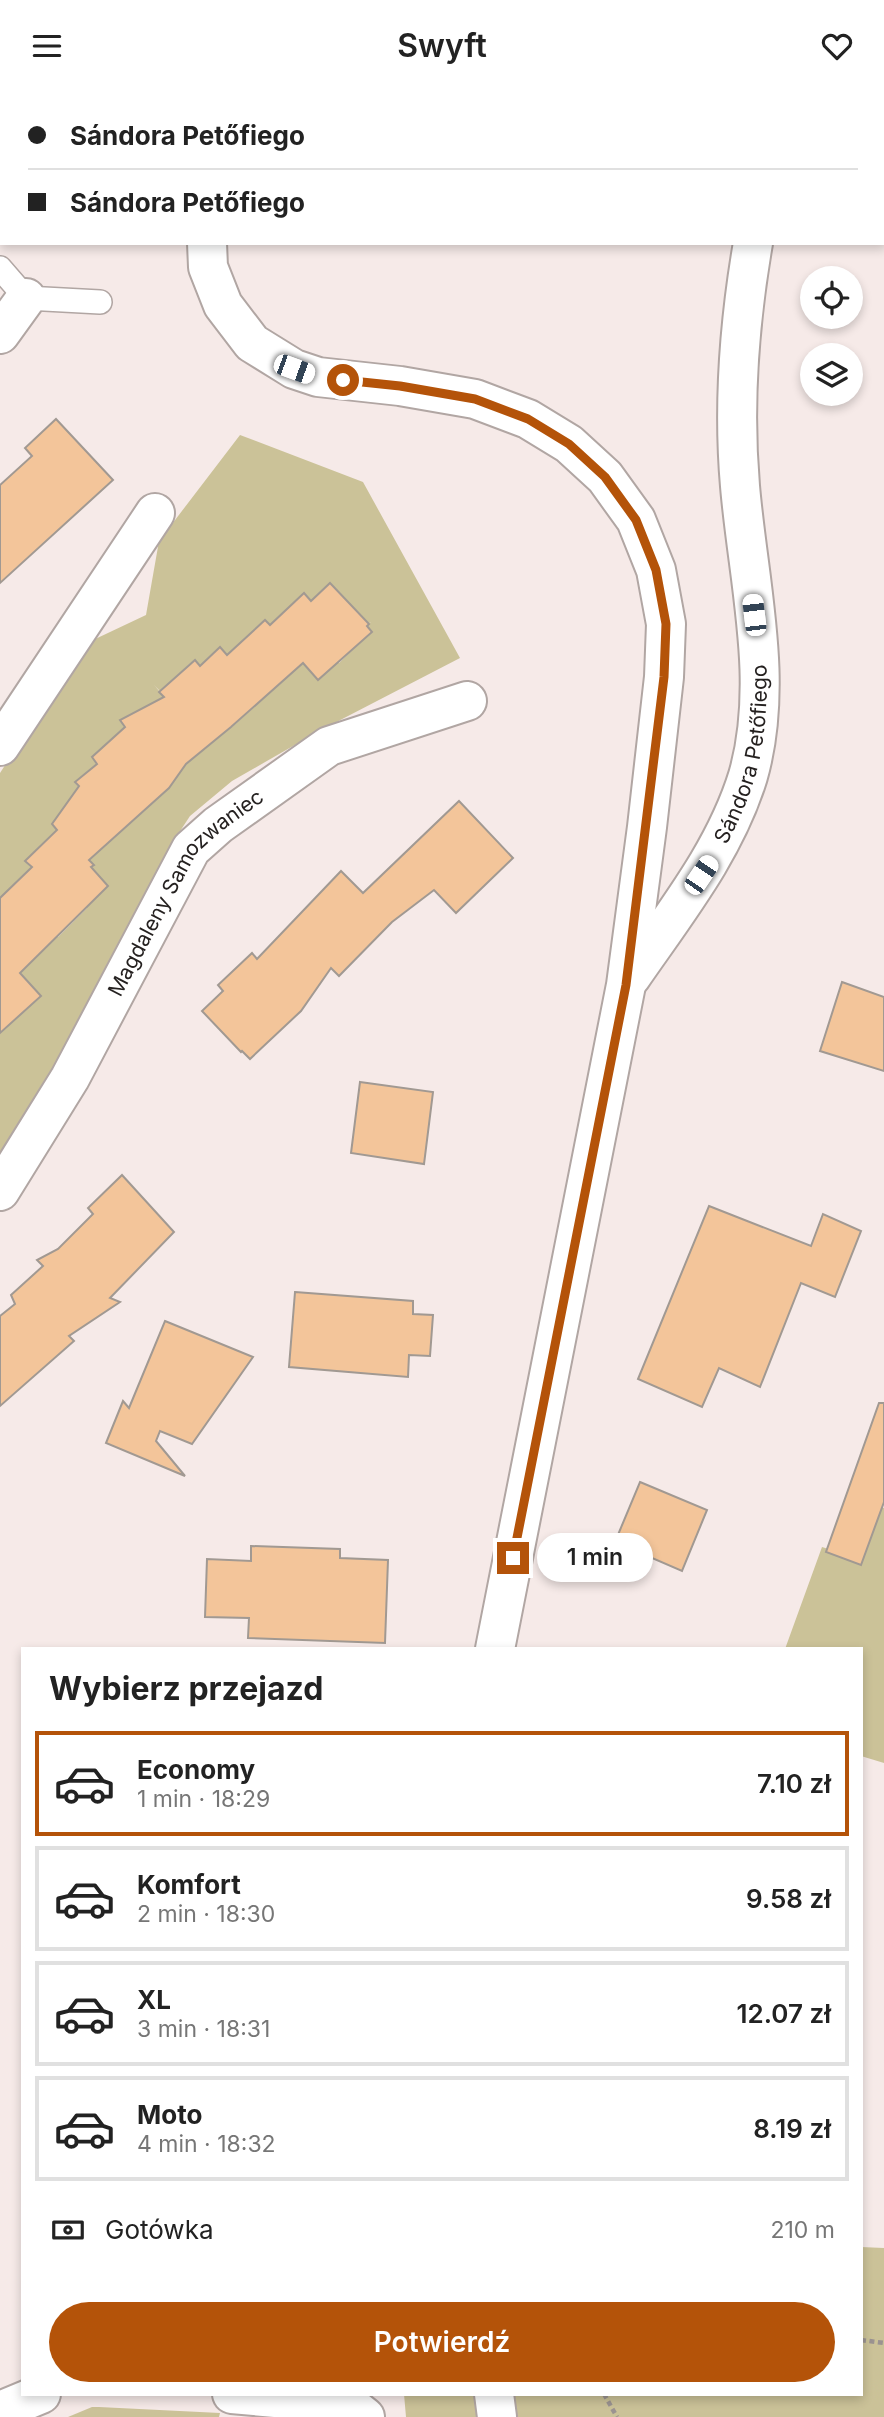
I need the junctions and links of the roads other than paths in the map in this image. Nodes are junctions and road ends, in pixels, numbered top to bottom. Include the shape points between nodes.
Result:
1 (206, 245) edge
2 (753, 245) edge
3 (0, 268) edge
4 (26, 299) junction
5 (100, 302) dead end
6 (0, 334) edge
7 (155, 513) dead end
8 (467, 701) dead end
9 (0, 746) edge
10 (626, 985) junction
11 (0, 1191) edge
12 (495, 1647) edge
13 (36, 2396) edge
14 (254, 2396) edge
15 (494, 2396) edge
16 (0, 2411) edge
17 (365, 2417) edge
18 (497, 2417) edge

1 - 10 street, Sándora Petőfiego via 208,267 223,305 252,343 294,369 318,377 475,399 528,419 569,444 605,477 636,520 656,570 666,624 664,677
2 - 10 street, Sándora Petőfiego via 736,394 740,485 760,668 757,736 747,778 716,853
3 - 4 lane
4 - 5 lane
4 - 6 street
7 - 9 street
8 - 11 street, Magdaleny Samozwaniec via 329,746 191,849 70,1078
10 - 12 street, Sándora Petőfiego
13 - 16 street
14 - 17 street via 351,2405
15 - 18 street

